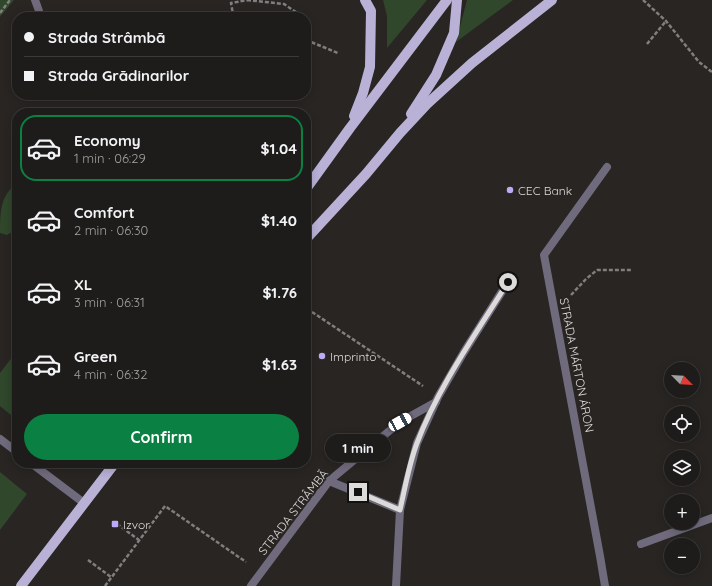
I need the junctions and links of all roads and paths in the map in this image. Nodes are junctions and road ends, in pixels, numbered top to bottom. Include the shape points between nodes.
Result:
1 (10, 0) edge
2 (35, 0) edge
3 (247, 0) edge
4 (365, 0) edge
5 (446, 0) edge
6 (457, 0) edge
7 (552, 0) edge
8 (643, 0) edge
9 (39, 12) edge
10 (233, 12) edge
11 (296, 12) edge
12 (0, 13) edge
13 (666, 21) junction
14 (311, 42) edge
15 (647, 44) dead end
16 (338, 53) dead end
17 (712, 72) edge
18 (350, 128) junction
19 (400, 133) junction
20 (607, 167) dead end
21 (311, 182) edge
22 (311, 234) edge
23 (631, 270) dead end
24 (508, 282) dead end
25 (566, 300) dead end
26 (312, 312) dead end
27 (424, 387) dead end
28 (436, 402) junction
29 (0, 439) edge
30 (12, 448) edge
31 (38, 468) edge
32 (111, 468) edge
33 (329, 481) junction
34 (84, 503) junction
35 (400, 510) junction
36 (712, 518) edge
37 (117, 524) dead end
38 (139, 540) junction
39 (641, 544) dead end
40 (88, 560) dead end
41 (262, 572) junction
42 (112, 577) junction
43 (395, 584) edge
44 (21, 586) edge
45 (105, 586) edge
46 (251, 586) edge
47 (605, 586) edge

1 - 12 path
2 - 9 street
3 - 10 path via 231,3
3 - 11 path via 284,4
4 - 18 main road via 370,11 370,67
5 - 18 main road
6 - 19 main road via 454,33 436,76
7 - 19 main road via 472,63
8 - 13 path
13 - 15 path
13 - 17 path via 699,62
14 - 16 path
18 - 21 main road
19 - 22 main road
20 - 47 street, STRADA MÁRTON ÁRON via 544,255
23 - 25 path via 597,270
24 - 28 street
26 - 27 path
28 - 33 street, STRADA STRÂMBĂ via 400,422
28 - 35 street via 417,443
29 - 30 street
31 - 34 street
32 - 34 main road
33 - 35 street
33 - 41 street, STRADA STRÂMBĂ
34 - 44 main road
35 - 43 street
36 - 39 street
37 - 38 path
38 - 41 path via 165,506
38 - 42 path
40 - 42 path
41 - 46 street, STRADA STRÂMBĂ
42 - 45 path

